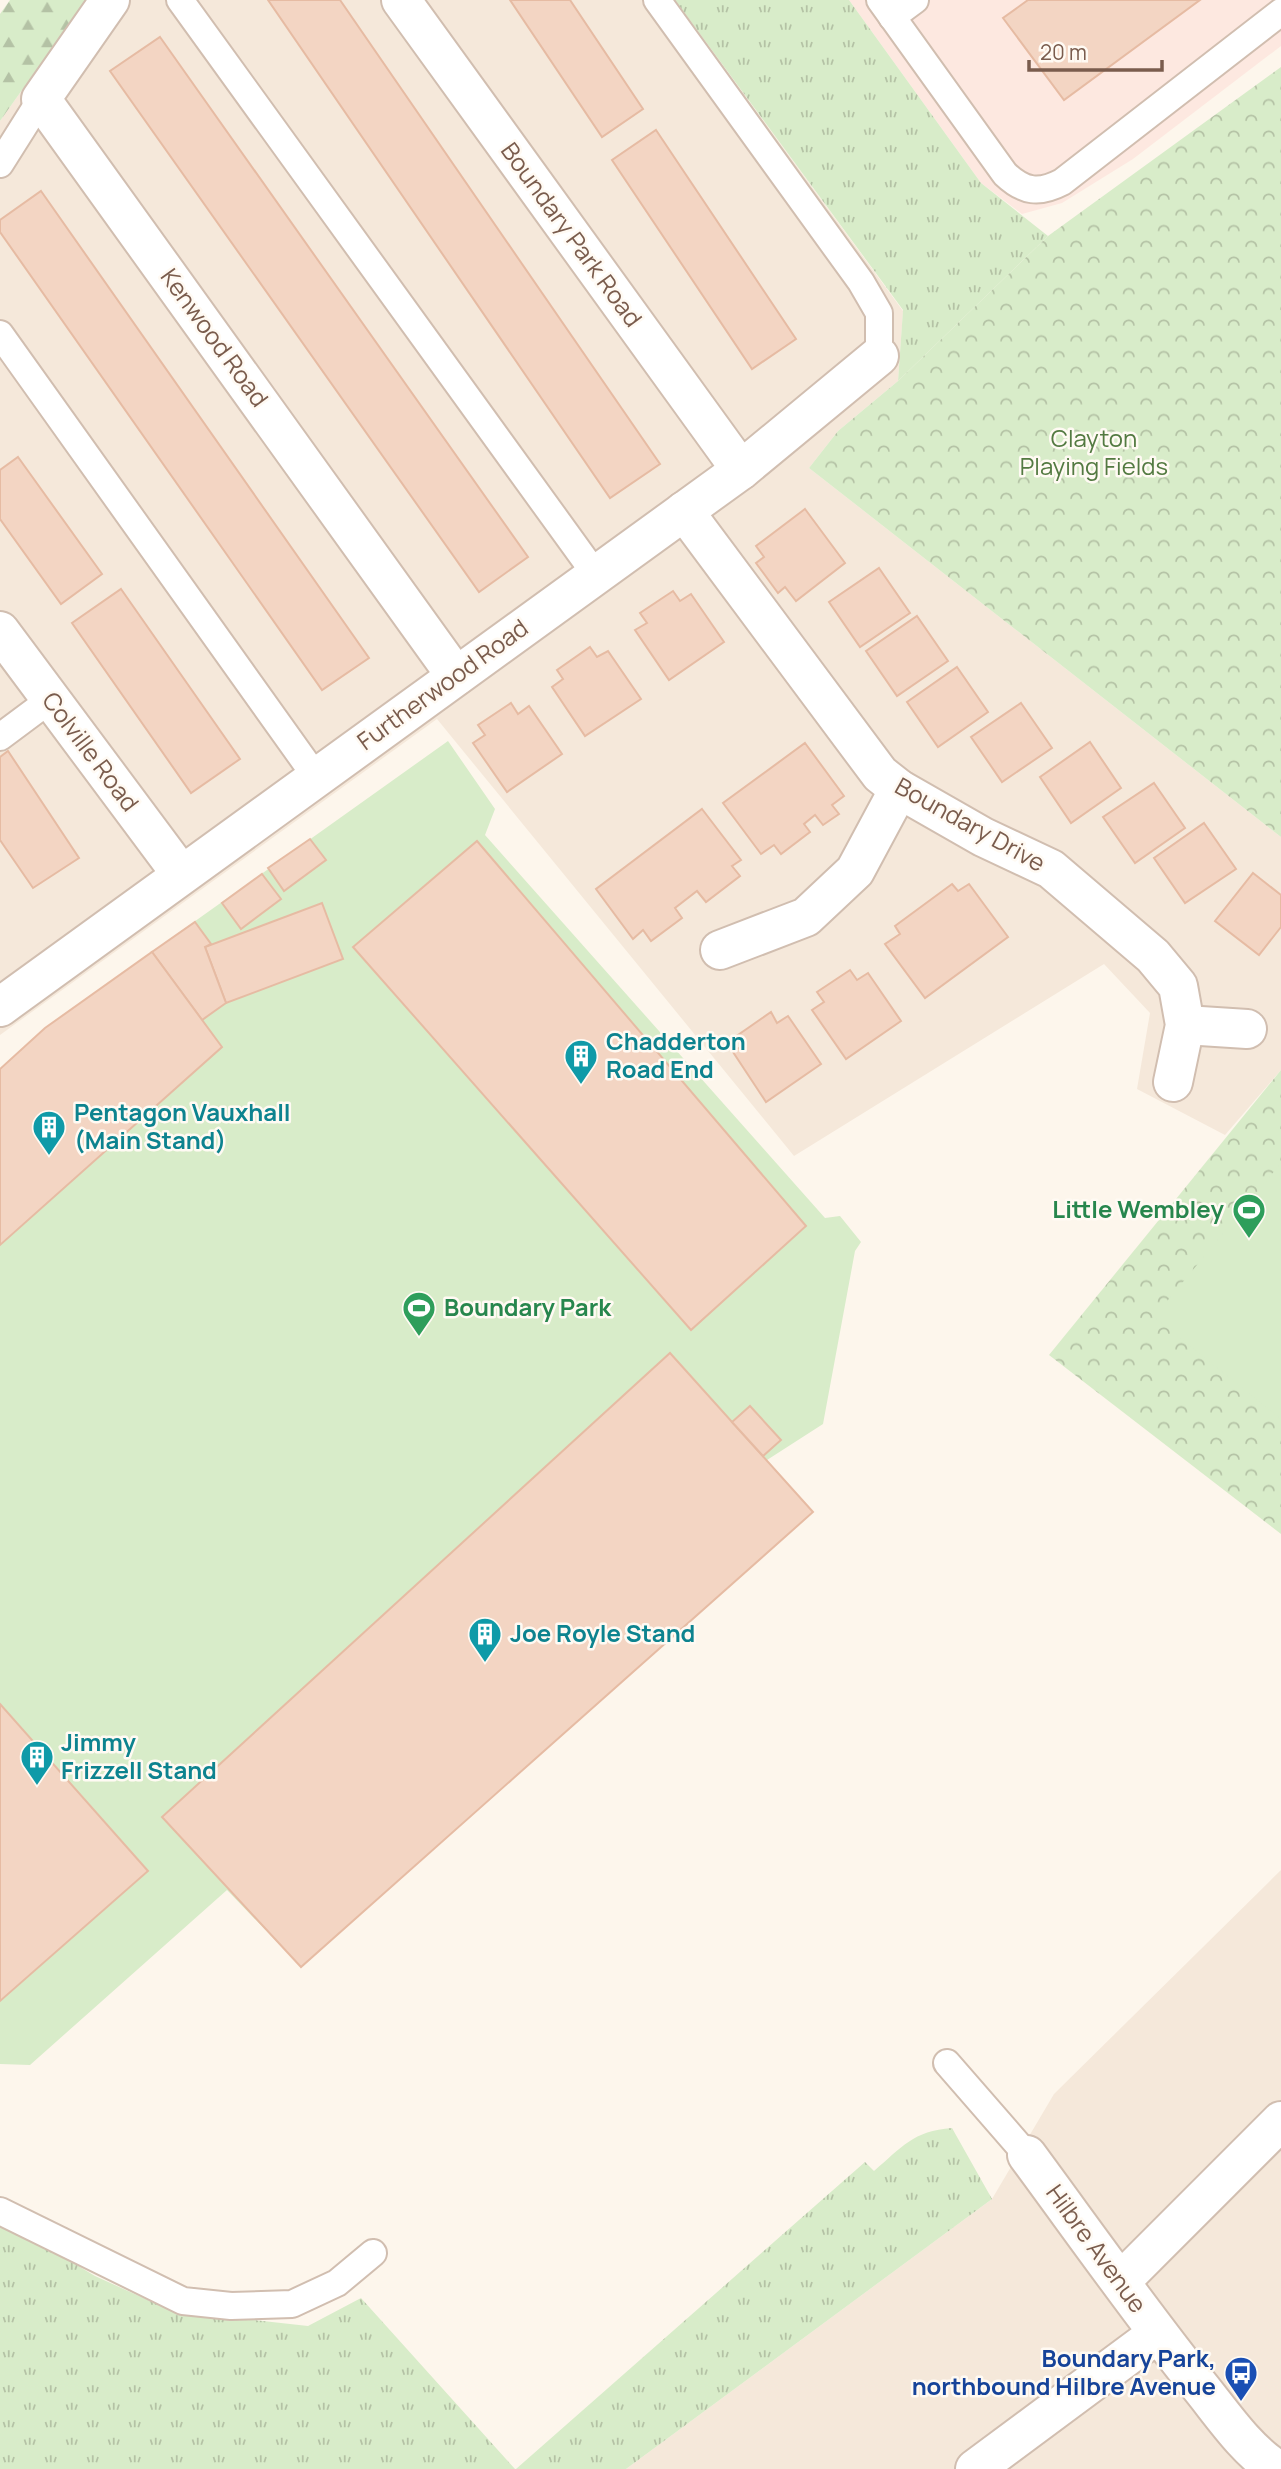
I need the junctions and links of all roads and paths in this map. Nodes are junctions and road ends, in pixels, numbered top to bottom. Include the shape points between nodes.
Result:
1 (110, 0) edge
2 (180, 0) edge
3 (401, 0) edge
4 (657, 0) edge
5 (915, 0) edge
6 (886, 9) edge
7 (1281, 12) edge
8 (41, 99) junction
9 (0, 164) edge
10 (0, 334) edge
11 (879, 356) joint
12 (741, 470) junction
13 (684, 511) junction
14 (596, 575) junction
15 (0, 631) edge
16 (456, 676) junction
17 (51, 699) junction
18 (0, 737) edge
19 (316, 777) junction
20 (900, 789) junction
21 (181, 874) junction
22 (720, 950) dead end
23 (0, 1007) edge
24 (1185, 1025) junction
25 (1247, 1029) dead end
26 (1174, 1082) dead end
27 (947, 2063) dead end
28 (1281, 2121) edge
29 (1027, 2155) joint
30 (0, 2211) edge
31 (373, 2253) dead end
32 (1121, 2281) junction
33 (1157, 2334) junction
34 (975, 2469) edge
35 (1276, 2469) edge

1 - 8 street
2 - 14 lane
3 - 12 street, Boundary Park Road
4 - 11 lane via 861,282 879,313
5 - 6 lane
6 - 7 lane via 1005,174 1018,187 1045,191
8 - 9 lane
8 - 16 street, Kenwood Road
10 - 19 lane
11 - 12 street, Furtherwood Road
12 - 13 street, Furtherwood Road
13 - 14 street, Furtherwood Road
13 - 20 street, Boundary Drive via 880,774
14 - 16 street, Furtherwood Road
15 - 17 street, Colville Road
16 - 19 street, Furtherwood Road
17 - 18 lane
17 - 21 street, Colville Road
19 - 21 street, Furtherwood Road
20 - 22 street via 855,872 806,917
20 - 24 street, Boundary Drive via 983,837 1051,869 1101,909 1153,956 1178,986
21 - 23 street, Furtherwood Road
24 - 25 street
24 - 26 street, Boundary Drive
27 - 29 lane
28 - 32 street
29 - 32 street, Hilbre Avenue
30 - 31 lane via 183,2301 231,2306 292,2304 337,2283
32 - 33 street, Hilbre Avenue
33 - 34 street
33 - 35 street, Hilbre Avenue via 1232,2427

